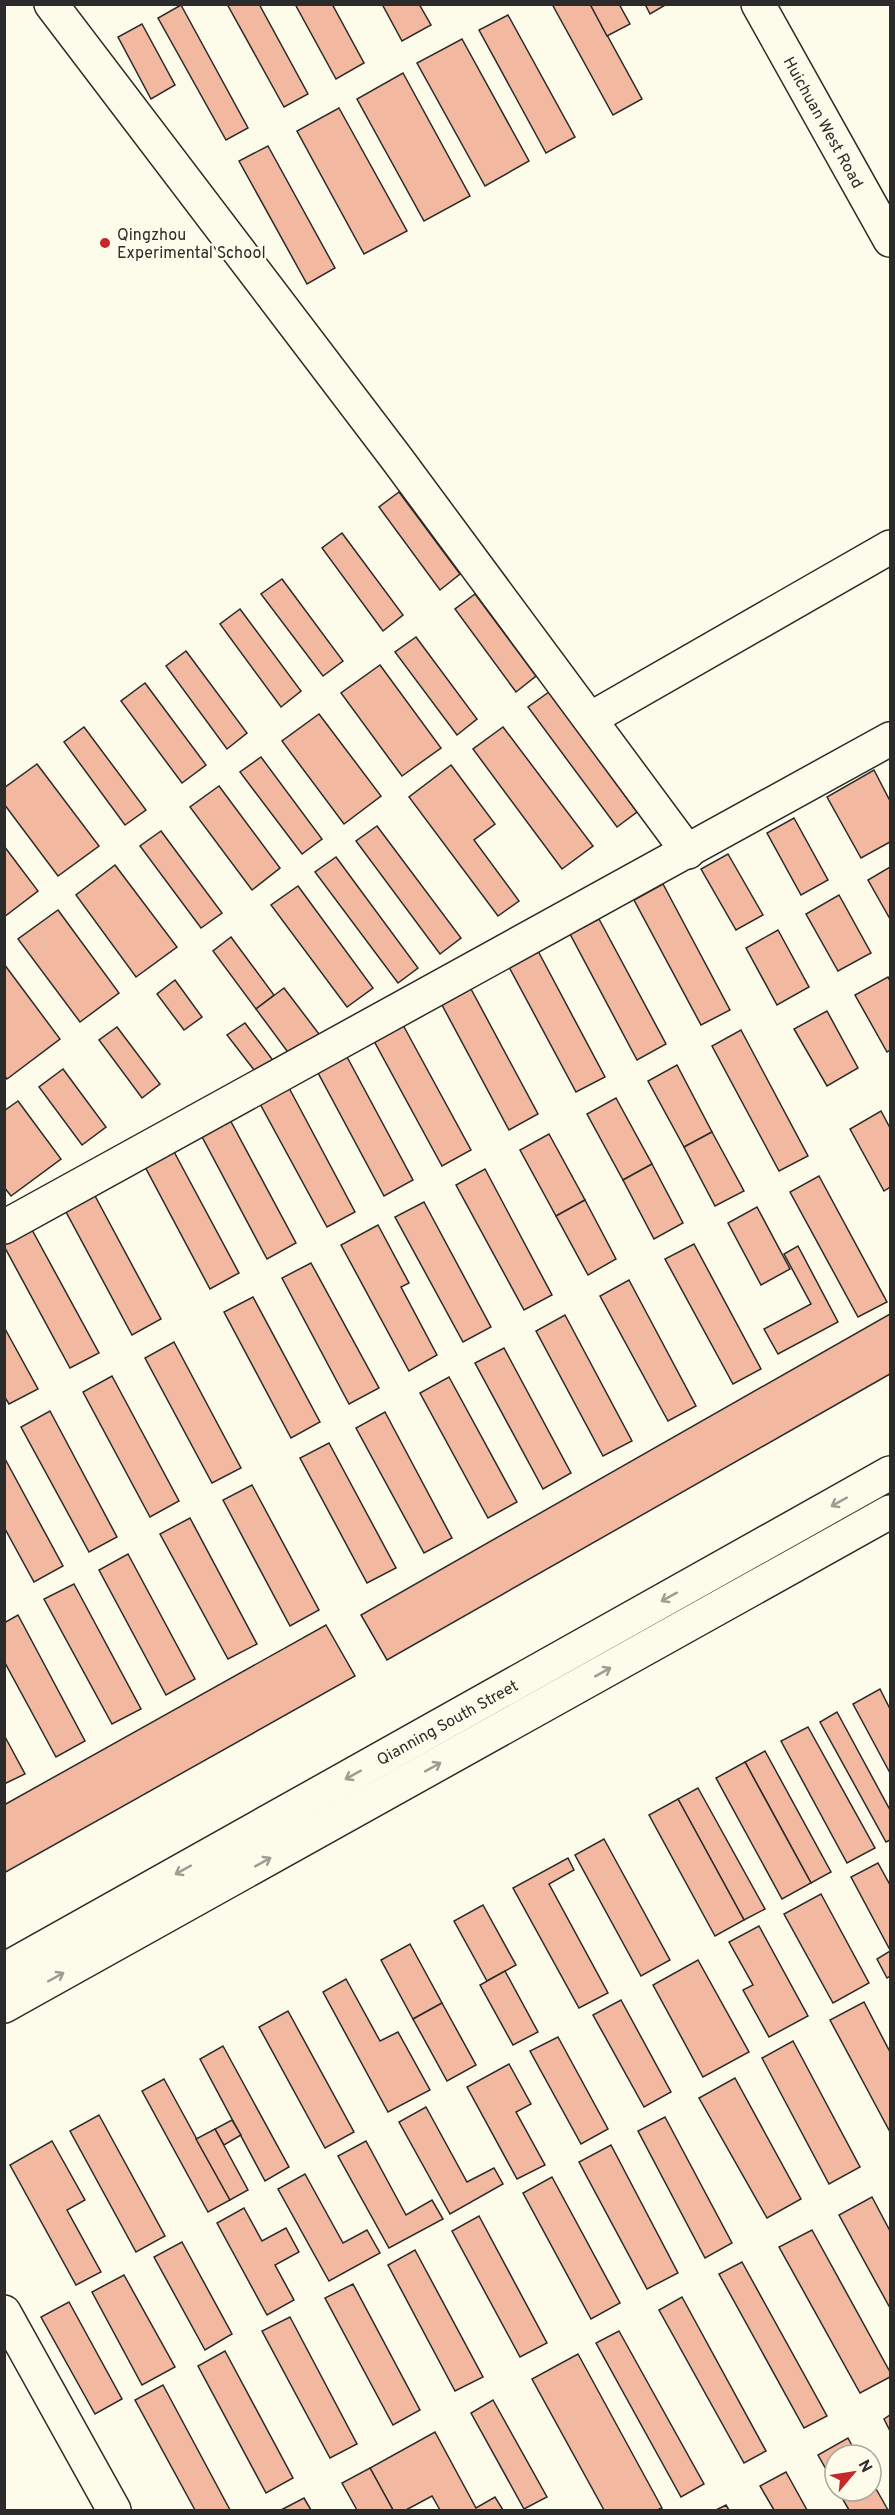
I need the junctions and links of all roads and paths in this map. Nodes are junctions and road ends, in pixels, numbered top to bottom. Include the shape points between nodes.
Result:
1 (51, 4) edge
2 (758, 4) edge
3 (891, 240) edge
4 (891, 547) edge
5 (590, 719) junction
6 (891, 739) edge
7 (688, 852) junction
8 (4, 1227) edge
9 (891, 1473) edge
10 (891, 1512) edge
11 (4, 1970) edge
12 (4, 2006) edge
13 (4, 2312) edge
14 (114, 2511) edge

1 - 5 street
2 - 3 street, Huichuan West Road
4 - 5 street
5 - 7 street
6 - 7 street
7 - 8 street
9 -> 11 street, Qianning South Street
12 -> 10 street, Qianning South Street
13 - 14 street

